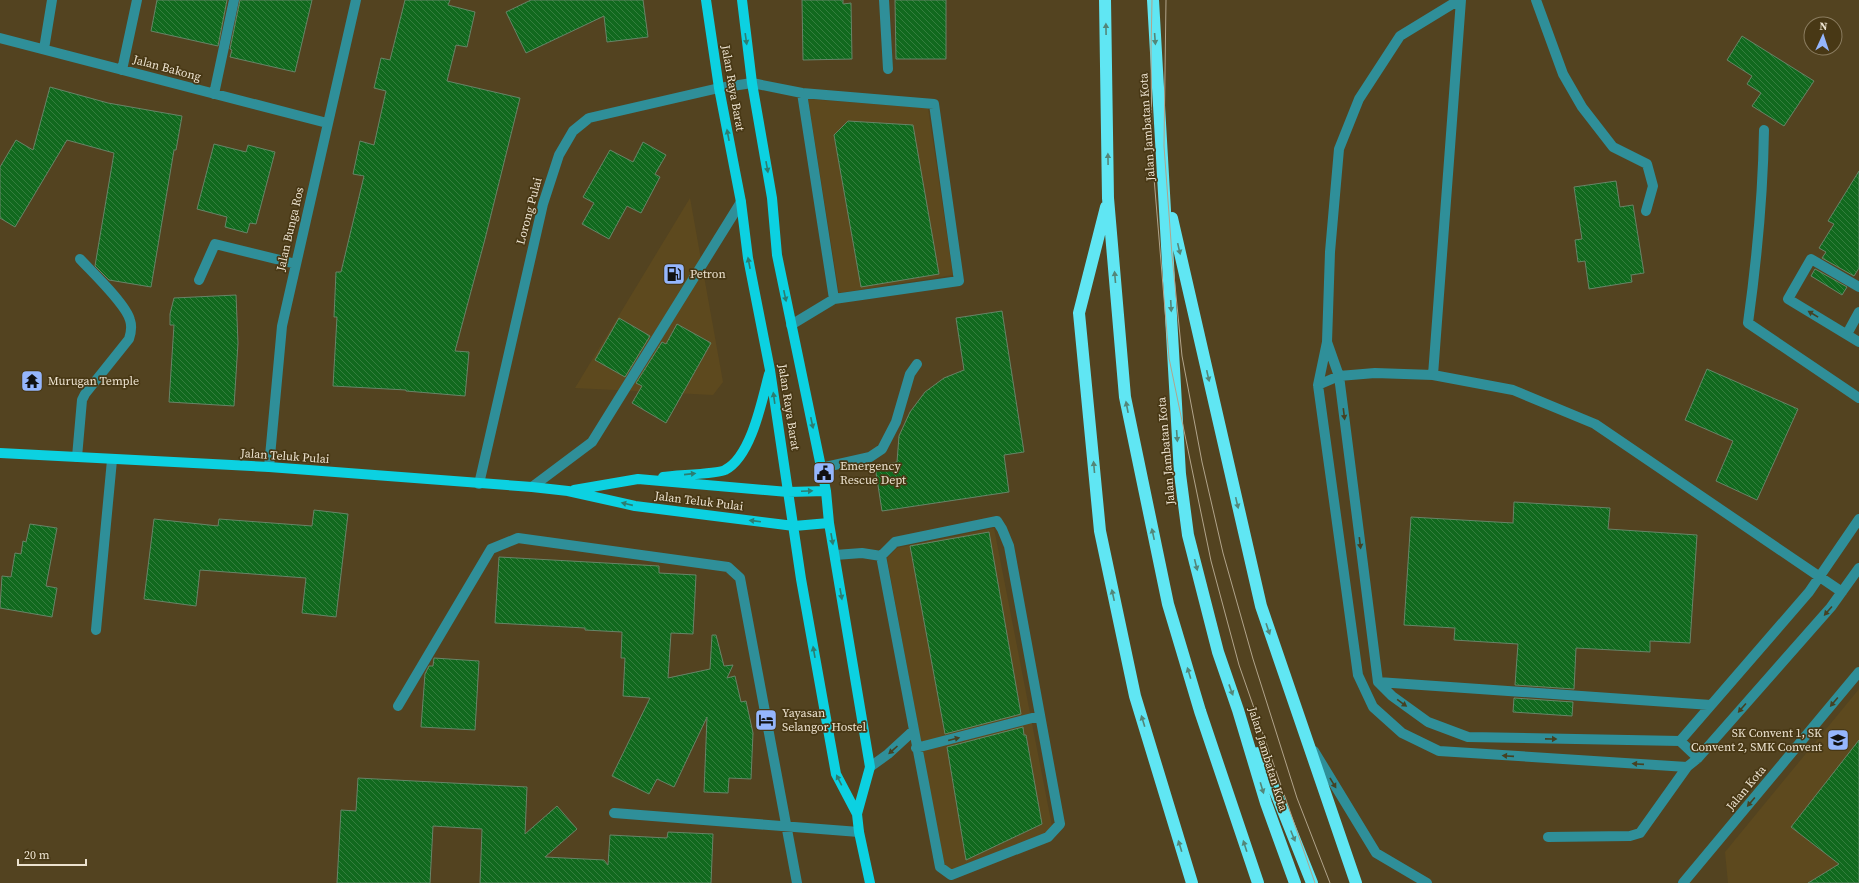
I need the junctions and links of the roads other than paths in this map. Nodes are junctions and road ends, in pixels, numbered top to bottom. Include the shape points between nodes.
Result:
1 (52, 0) edge
2 (137, 0) edge
3 (234, 0) edge
4 (356, 0) edge
5 (706, 0) edge
6 (742, 0) edge
7 (884, 0) edge
8 (1105, 0) edge
9 (1153, 0) edge
10 (1460, 0) edge
11 (1536, 0) edge
12 (0, 38) edge
13 (44, 50) junction
14 (888, 69) dead end
15 (122, 70) junction
16 (752, 83) junction
17 (719, 88) junction
18 (802, 93) junction
19 (214, 94) junction
20 (327, 123) junction
21 (1764, 130) dead end
22 (1164, 184) junction
23 (1108, 198) junction
24 (741, 202) junction
25 (1646, 211) dead end
26 (80, 259) dead end
27 (296, 264) junction
28 (199, 280) dead end
29 (1859, 287) edge
30 (834, 300) junction
31 (1859, 312) edge
32 (791, 324) junction
33 (1847, 334) junction
34 (1327, 342) junction
35 (1859, 342) edge
36 (917, 364) dead end
37 (770, 370) junction
38 (1433, 375) junction
39 (1339, 376) junction
40 (1318, 385) junction
41 (1859, 397) edge
42 (0, 453) edge
43 (77, 457) junction
44 (112, 460) junction
45 (269, 467) junction
46 (821, 468) junction
47 (638, 479) junction
48 (479, 484) junction
49 (532, 487) junction
50 (826, 490) junction
51 (568, 491) junction
52 (788, 492) junction
53 (1859, 519) edge
54 (829, 523) junction
55 (794, 526) junction
56 (834, 555) junction
57 (881, 556) junction
58 (1859, 568) edge
59 (1820, 577) junction
60 (1842, 592) junction
61 (96, 630) dead end
62 (1859, 672) edge
63 (1378, 682) junction
64 (1711, 704) junction
65 (398, 706) dead end
66 (1238, 710) junction
67 (1040, 716) junction
68 (913, 731) junction
69 (1306, 738) junction
70 (1680, 741) junction
71 (916, 748) junction
72 (1698, 758) junction
73 (870, 767) junction
74 (1687, 767) junction
75 (614, 813) dead end
76 (857, 814) junction
77 (786, 828) junction
78 (858, 832) junction
79 (1548, 837) dead end
80 (798, 883) edge
81 (870, 883) edge
82 (1192, 883) edge
83 (1258, 883) edge
84 (1295, 883) edge
85 (1312, 883) edge
86 (1356, 883) edge
87 (1427, 883) edge
88 (1683, 883) edge

1 - 13 street
2 - 15 street
3 - 19 street
4 - 20 street, Jalan Bunga Ros
5 - 17 main road, Jalan Raya Barat
6 -> 16 main road, Jalan Raya Barat
7 - 14 street
23 -> 8 highway
9 -> 22 highway, Jalan Jambatan Kota
10 - 34 street via 1400,36 1359,99 1339,149 1330,252
10 - 38 street
11 - 25 street via 1563,74 1582,107 1613,147 1647,164 1653,186
12 - 13 street, Jalan Bakong
13 - 15 street, Jalan Bakong
15 - 19 street, Jalan Bakong
16 - 17 street, Lorong Pulai
16 - 18 street, Lorong Pulai
16 -> 32 main road, Jalan Raya Barat via 772,198 777,255
24 -> 17 main road, Jalan Raya Barat
17 - 48 street, Lorong Pulai via 589,118 573,131 558,155 543,204
18 - 30 street
18 - 30 street, Lorong Pulai via 934,104 959,281
19 - 20 street, Jalan Bakong
20 - 27 street, Jalan Bunga Ros
21 - 41 street via 1763,188 1748,323
22 -> 66 highway, Jalan Jambatan Kota via 1177,427 1188,535 1214,637
22 -> 69 highway via 1261,606
82 -> 23 highway via 1135,696 1100,531 1079,313
83 -> 23 highway via 1200,711 1168,604 1125,397
37 -> 24 main road, Jalan Raya Barat via 748,258
24 - 49 street via 592,442
26 - 43 street via 125,308 131,330 129,339 82,400
27 - 28 street via 215,244
27 - 45 street, Jalan Bunga Ros via 282,326
33 -> 29 street via 1788,299 1811,258
30 - 32 street
31 - 33 street
32 -> 46 main road, Jalan Raya Barat
33 - 35 street
34 - 39 street
34 - 40 street
36 - 46 street via 910,374 896,422 882,449 870,457
47 -> 37 main road via 725,470 740,456 750,438
52 -> 37 main road, Jalan Raya Barat
38 - 39 street via 1375,372
38 - 59 street via 1513,390 1595,424
39 - 40 street
39 -> 63 street
74 -> 40 street via 1439,751 1402,733 1373,707 1358,675
42 - 43 main road, Jalan Teluk Pulai
43 - 44 main road, Jalan Teluk Pulai
44 - 45 main road, Jalan Teluk Pulai
44 - 61 street
45 - 48 main road, Jalan Teluk Pulai
46 - 50 main road, Jalan Raya Barat
47 - 51 main road, Jalan Teluk Pulai
47 - 52 main road, Jalan Teluk Pulai
48 - 49 main road, Jalan Teluk Pulai
49 - 51 main road, Jalan Teluk Pulai
52 -> 50 main road, Jalan Teluk Pulai
50 - 54 main road, Jalan Raya Barat
55 -> 51 main road, Jalan Teluk Pulai via 635,506
52 - 55 main road, Jalan Raya Barat
53 - 59 street
54 - 55 main road, Jalan Teluk Pulai
54 -> 56 main road, Jalan Raya Barat
76 -> 55 main road, Jalan Raya Barat via 836,774
56 - 57 street via 862,553
56 -> 73 main road, Jalan Raya Barat
57 - 67 street via 895,542 997,521 1009,546
57 - 68 street
58 - 60 street
59 - 60 street
59 - 64 street
60 -> 72 street
62 -> 88 street, Jalan Kota
63 - 64 street
63 -> 70 street via 1392,696 1428,722 1468,737
64 - 70 street
65 - 77 street via 491,549 518,538 728,566 740,578
66 -> 84 highway, Jalan Jambatan Kota via 1266,803
66 -> 85 highway via 1278,798
71 -> 67 street
67 - 71 street via 1060,824 1048,837 951,875 940,867
68 - 71 street
68 -> 73 street
69 - 86 highway
69 -> 87 street via 1376,853
70 - 72 street
72 - 74 street
73 - 76 main road, Jalan Raya Barat
74 - 79 street via 1640,833 1630,836
75 - 77 street
76 - 78 main road, Jalan Raya Barat
77 - 78 street
77 - 80 street
78 - 81 main road, Jalan Raya Barat

